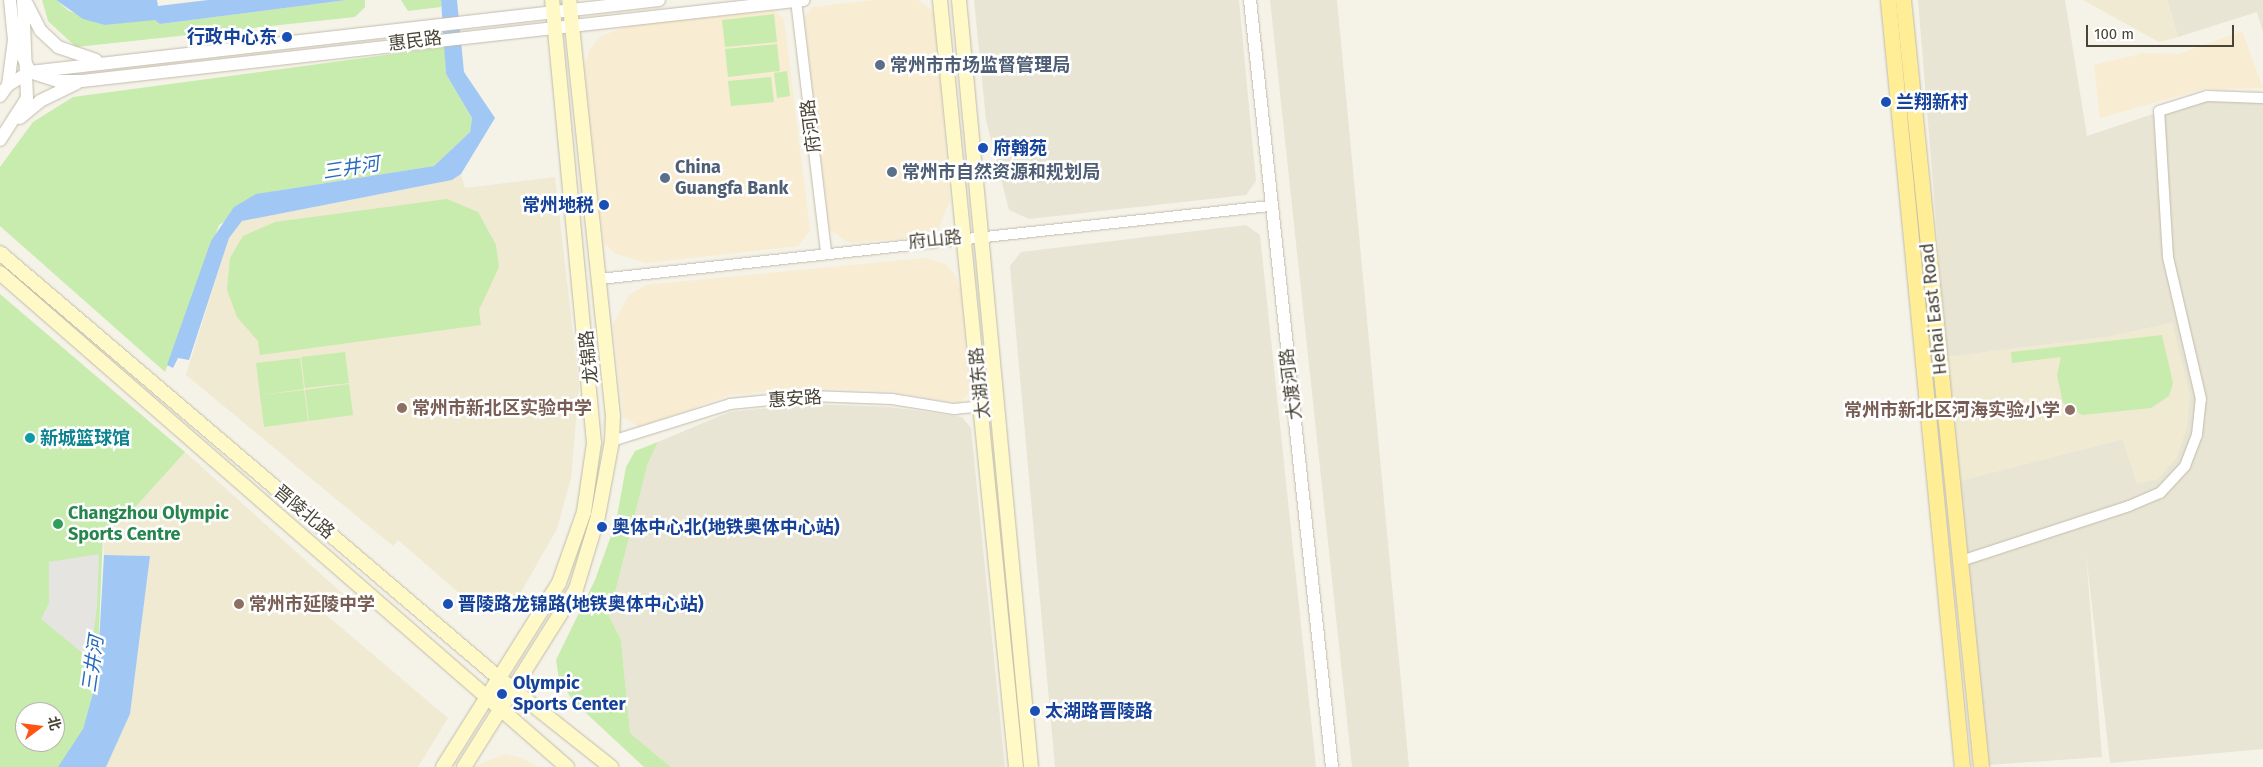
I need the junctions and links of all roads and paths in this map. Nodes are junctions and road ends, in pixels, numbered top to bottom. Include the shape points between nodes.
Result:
1 (10, 0) edge
2 (24, 0) edge
3 (659, 0) edge
4 (798, 0) edge
5 (940, 0) edge
6 (959, 0) edge
7 (1250, 0) edge
8 (1888, 0) edge
9 (1904, 0) edge
10 (552, 5) edge
11 (570, 5) edge
12 (572, 25) junction
13 (554, 26) junction
14 (14, 40) junction
15 (111, 63) junction
16 (30, 72) junction
17 (82, 80) junction
18 (8, 85) junction
19 (0, 96) edge
20 (2263, 98) edge
21 (3, 136) edge
22 (1270, 206) junction
23 (984, 235) junction
24 (964, 237) junction
25 (826, 252) junction
26 (0, 253) edge
27 (0, 273) edge
28 (600, 280) junction
29 (983, 406) junction
30 (612, 441) junction
31 (1961, 561) junction
32 (500, 679) junction
33 (514, 690) junction
34 (487, 700) junction
35 (500, 710) junction
36 (443, 767) edge
37 (464, 767) edge
38 (567, 767) edge
39 (611, 767) edge
40 (1016, 767) edge
41 (1031, 767) edge
42 (1332, 767) edge
43 (1962, 767) edge
44 (1981, 767) edge

1 - 14 street
2 - 15 street via 41,31 58,47 77,57
2 - 16 street
3 - 11 street, 惠民路
4 - 12 street, 惠民路
4 - 25 street, 府河路
5 - 24 main road, 太湖东路
6 - 23 main road, 太湖东路
7 - 22 street, 大渡河路
8 - 43 main road, Hehai East Road
9 - 31 main road, Hehai East Road
10 - 11 street, 惠民路
10 - 13 main road, 龙锦路
10 - 15 street, 惠民路 via 462,20
11 - 12 main road, 龙锦路
12 - 13 street, 惠民路
12 - 28 main road, 龙锦路
13 - 17 street, 惠民路
13 - 32 main road, 龙锦路 via 594,442 584,512 559,583
14 - 16 street
14 - 18 street
15 - 16 street, 惠民路
16 - 17 street, 惠民路 via 58,81
16 - 18 street, 惠民路
16 - 21 street via 27,98
17 - 21 street via 40,101
18 - 19 street
20 - 31 street via 2207,96 2159,111 2168,257 2201,399 2197,435 2185,466 2160,492 2129,506
22 - 23 street, 府山路
22 - 42 street, 大渡河路
23 - 24 street, 府山路
23 - 41 main road, 太湖东路
24 - 25 street, 府山路
24 - 29 main road, 太湖东路
25 - 28 street, 府山路
26 - 32 main road, 晋陵北路
27 - 34 main road, 晋陵北路
28 - 30 main road, 龙锦路
29 - 30 street, 惠安路 via 954,409 892,399 811,396 730,404
29 - 40 main road, 太湖东路
30 - 33 main road, 龙锦路 via 598,516 576,589
31 - 44 main road, Hehai East Road
32 - 33 main road, 晋陵北路
32 - 34 main road, 龙锦路
33 - 35 main road, 龙锦路
33 - 39 main road, 晋陵北路
34 - 35 main road, 晋陵北路
34 - 36 main road, 龙锦路
35 - 37 main road, 龙锦路
35 - 38 main road, 晋陵北路

